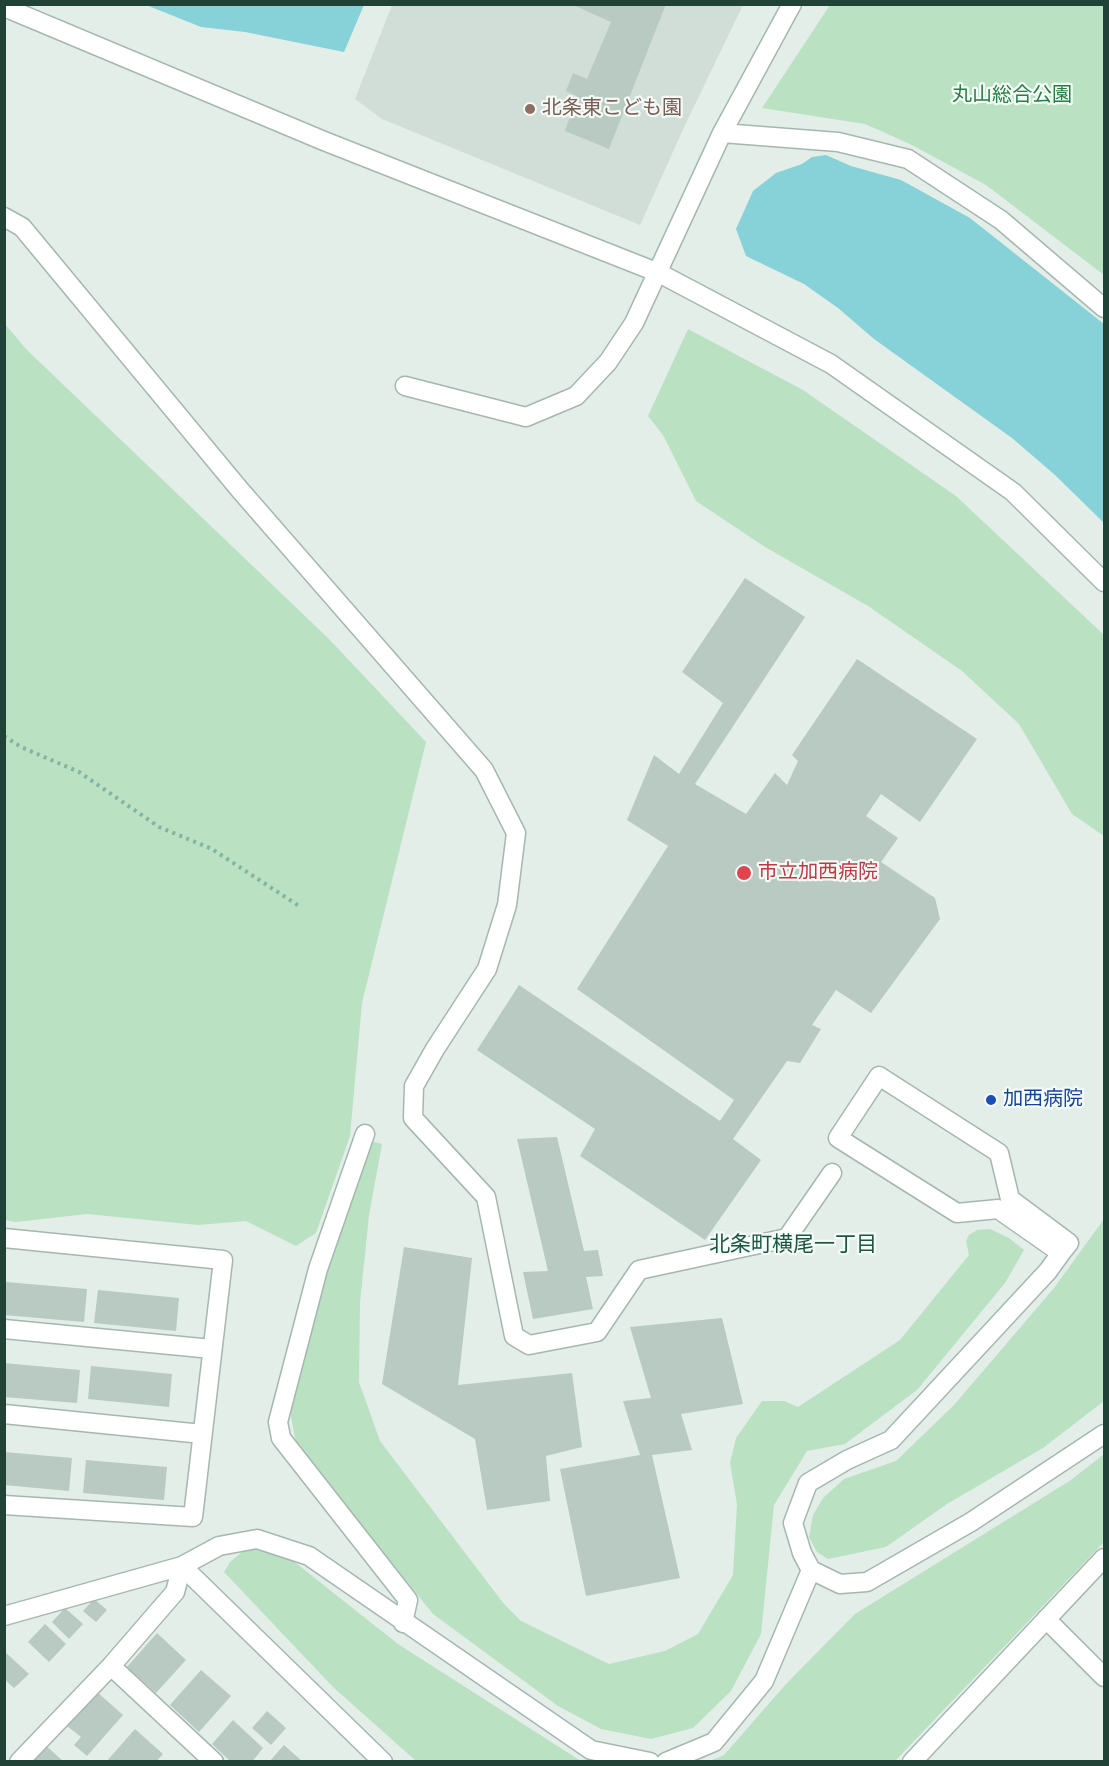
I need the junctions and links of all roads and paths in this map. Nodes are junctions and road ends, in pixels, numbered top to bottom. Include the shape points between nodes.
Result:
1 (792, 4) edge
2 (4, 7) edge
3 (722, 133) junction
4 (4, 216) edge
5 (659, 273) junction
6 (1104, 308) edge
7 (405, 386) dead end
8 (1104, 582) edge
9 (4, 736) edge
10 (299, 906) dead end
11 (366, 1134) dead end
12 (832, 1173) dead end
13 (4, 1238) edge
14 (1061, 1253) junction
15 (4, 1329) edge
16 (212, 1349) junction
17 (4, 1414) edge
18 (202, 1434) junction
19 (1104, 1434) edge
20 (4, 1504) edge
21 (1104, 1558) edge
22 (182, 1566) junction
23 (811, 1570) junction
24 (4, 1616) edge
25 (1046, 1619) junction
26 (404, 1623) junction
27 (111, 1666) junction
28 (1104, 1677) edge
29 (19, 1761) edge
30 (214, 1761) edge
31 (383, 1761) edge
32 (650, 1761) edge
33 (666, 1761) edge
34 (912, 1761) edge

1 - 3 street
2 - 5 street via 324,141
3 - 5 street
3 - 6 street via 838,142 908,159 1001,220
4 - 12 street via 22,227 240,490 484,770 516,833 507,905 487,969 414,1086 413,1118 486,1197 514,1336 529,1346 597,1332 639,1270 787,1238
5 - 7 street via 634,323 608,362 576,396 526,417
5 - 8 street via 831,364 1013,492
9 - 10 path via 79,772 159,827 212,849
11 - 26 street via 318,1269 278,1422 281,1438 408,1600
13 - 16 street via 223,1260
14 - 14 street via 998,1209 957,1213 838,1138 879,1076 999,1153 1010,1199 1069,1243
14 - 23 street via 891,1440 808,1483 793,1523
15 - 16 street
16 - 18 street
17 - 18 street
18 - 20 street via 192,1517
19 - 23 street via 971,1522 867,1582 840,1584
21 - 25 street
22 - 24 street
22 - 26 street via 219,1546 257,1539 309,1556
22 - 27 street via 175,1592
22 - 31 street
23 - 33 street via 764,1681 714,1742
25 - 28 street
25 - 34 street
26 - 32 street via 591,1750
27 - 29 street
27 - 30 street

